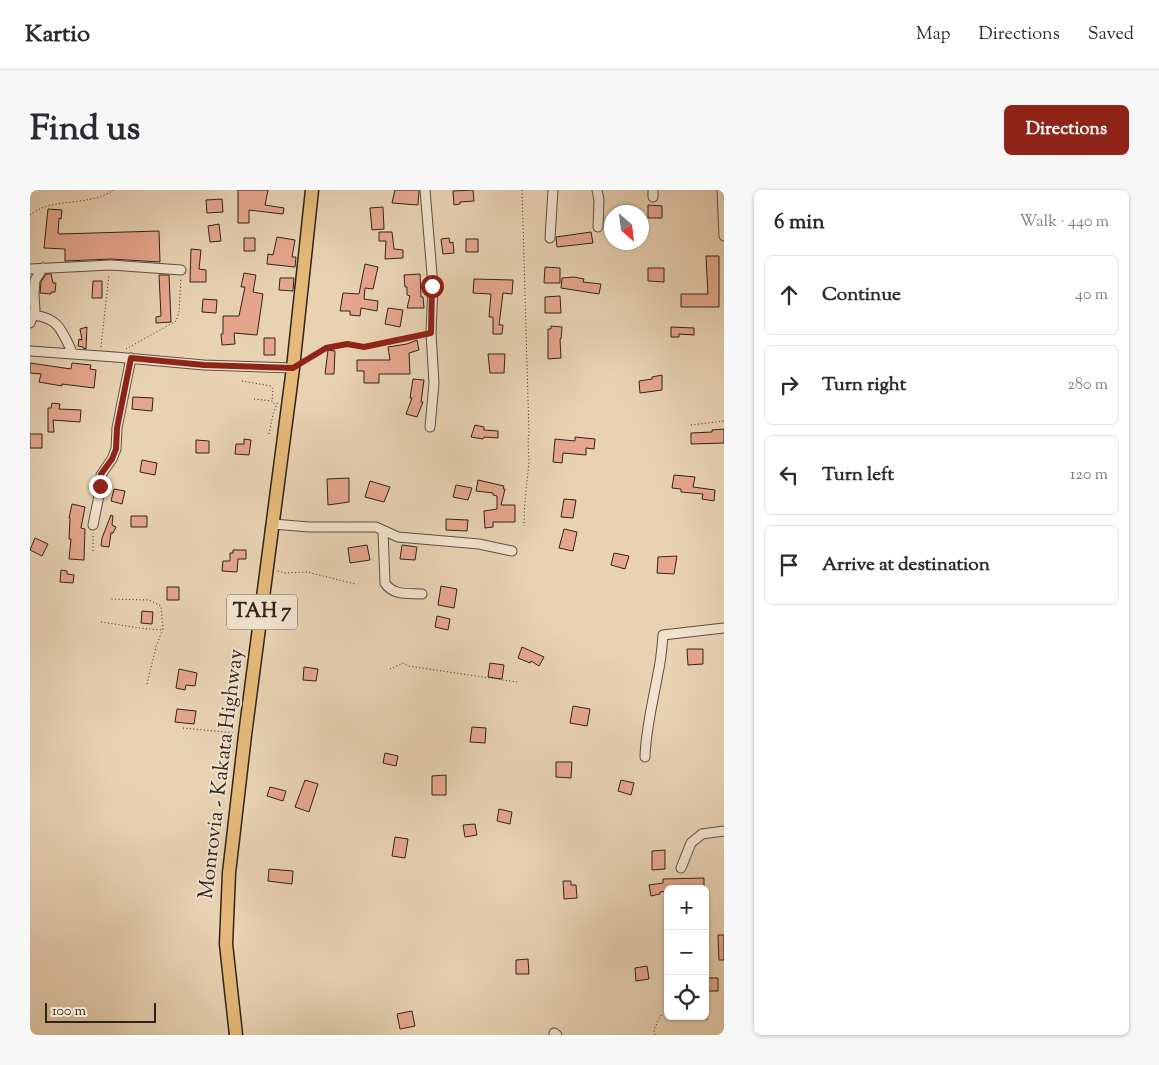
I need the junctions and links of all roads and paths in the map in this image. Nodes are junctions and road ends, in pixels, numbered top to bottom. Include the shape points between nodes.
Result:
1 (114, 190) edge
2 (312, 190) edge
3 (425, 190) edge
4 (522, 190) edge
5 (553, 190) edge
6 (598, 190) edge
7 (722, 190) edge
8 (30, 215) edge
9 (598, 227) dead end
10 (724, 236) edge
11 (550, 238) dead end
12 (111, 265) junction
13 (30, 268) edge
14 (43, 268) junction
15 (181, 270) joint
16 (32, 319) edge
17 (431, 333) junction
18 (30, 351) edge
19 (73, 354) junction
20 (100, 356) junction
21 (115, 357) junction
22 (131, 358) junction
23 (293, 368) junction
24 (242, 381) dead end
25 (254, 399) dead end
26 (289, 400) junction
27 (272, 401) junction
28 (276, 406) junction
29 (724, 421) edge
30 (691, 425) dead end
31 (430, 427) dead end
32 (269, 434) dead end
33 (273, 524) junction
34 (93, 525) joint
35 (524, 526) dead end
36 (383, 531) junction
37 (93, 551) dead end
38 (512, 551) dead end
39 (267, 569) junction
40 (355, 584) dead end
41 (422, 594) dead end
42 (111, 598) dead end
43 (101, 622) dead end
44 (724, 628) edge
45 (163, 630) junction
46 (390, 669) dead end
47 (517, 682) dead end
48 (147, 684) dead end
49 (183, 728) dead end
50 (245, 734) junction
51 (645, 757) dead end
52 (724, 831) edge
53 (681, 868) dead end
54 (664, 1014) edge
55 (236, 1035) edge
56 (655, 1035) edge

1 - 8 path via 94,199 51,205
2 - 23 highway, Monrovia - Kakata Highway / TAH 7
3 - 17 street via 432,286
4 - 35 path via 530,434
5 - 11 street
6 - 9 street
7 - 10 street
12 - 14 street
12 - 15 street
12 - 20 path
13 - 14 street
14 - 16 street via 35,280
15 - 21 path via 176,321
16 - 19 street via 46,316 55,322
17 - 23 path via 364,347 347,344 326,348
17 - 31 street via 434,383
18 - 19 street
19 - 20 street
20 - 21 street
21 - 22 street
22 - 23 street
22 - 34 street via 116,449 101,474
23 - 26 highway, Monrovia - Kakata Highway / TAH 7
24 - 27 path via 271,386
25 - 27 path
26 - 28 path via 279,400
26 - 33 highway, Monrovia - Kakata Highway / TAH 7
27 - 28 path
28 - 32 path
29 - 30 path
33 - 36 street via 376,527
33 - 39 highway, Monrovia - Kakata Highway / TAH 7
34 - 37 path
36 - 38 street via 398,537 479,544
36 - 41 street via 388,588 395,592
39 - 40 path via 285,573 307,572
39 - 50 highway, Monrovia - Kakata Highway / TAH 7
42 - 45 path via 149,600 161,606
43 - 45 path
44 - 51 street via 663,635
45 - 48 path
46 - 47 path via 403,663
49 - 50 path
50 - 55 highway, Monrovia - Kakata Highway / TAH 7 via 226,907 226,944
52 - 53 street via 702,834 691,843
54 - 56 path via 660,1016

